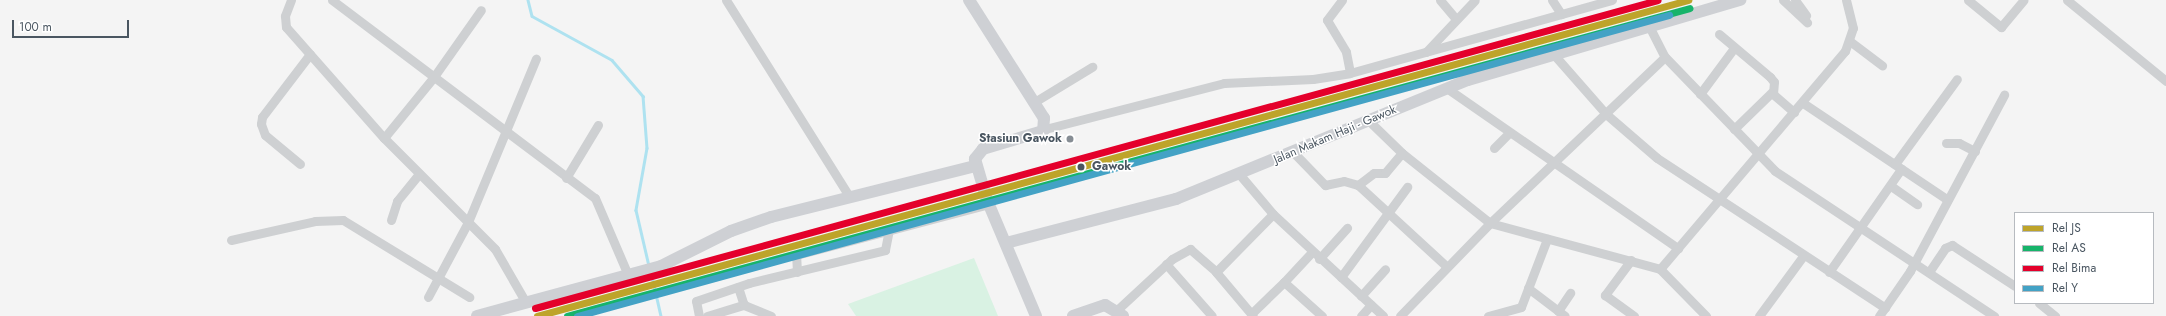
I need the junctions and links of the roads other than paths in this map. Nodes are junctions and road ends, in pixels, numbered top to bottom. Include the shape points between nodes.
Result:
1 (291, 0) edge
2 (332, 0) edge
3 (726, 0) edge
4 (969, 0) edge
5 (1342, 0) edge
6 (1440, 0) edge
7 (1475, 0) edge
8 (1552, 0) edge
9 (1612, 0) edge
10 (1740, 0) edge
11 (1783, 0) edge
12 (1795, 0) edge
13 (1846, 0) edge
14 (1968, 0) edge
15 (2024, 0) edge
16 (2067, 0) edge
17 (481, 10) dead end
18 (1561, 14) junction
19 (1456, 19) junction
20 (1649, 26) junction
21 (1720, 34) dead end
22 (1851, 42) junction
23 (1734, 48) junction
24 (1426, 52) junction
25 (310, 54) junction
26 (1556, 57) junction
27 (1665, 57) junction
28 (536, 59) dead end
29 (1882, 65) dead end
30 (1092, 67) dead end
31 (1350, 73) junction
32 (433, 78) junction
33 (1957, 79) dead end
34 (2166, 81) edge
35 (1448, 89) junction
36 (1772, 92) junction
37 (1700, 94) junction
38 (2004, 95) dead end
39 (1036, 101) junction
40 (1803, 103) junction
41 (1794, 112) junction
42 (1606, 114) junction
43 (1369, 121) junction
44 (598, 125) dead end
45 (1045, 129) junction
46 (1734, 129) junction
47 (1510, 133) junction
48 (507, 134) junction
49 (384, 138) junction
50 (1946, 143) dead end
51 (1494, 148) dead end
52 (1975, 151) junction
53 (1294, 153) junction
54 (1402, 154) junction
55 (1757, 155) junction
56 (1555, 162) junction
57 (300, 164) dead end
58 (976, 166) junction
59 (1898, 167) junction
60 (419, 174) junction
61 (1240, 175) junction
62 (566, 178) junction
63 (1358, 185) junction
64 (1891, 186) junction
65 (1407, 187) dead end
66 (849, 196) junction
67 (1948, 200) junction
68 (1718, 201) junction
69 (989, 204) junction
70 (1917, 204) dead end
71 (1273, 214) junction
72 (1390, 215) junction
73 (391, 220) dead end
74 (468, 222) junction
75 (1490, 223) junction
76 (1347, 228) dead end
77 (1860, 229) junction
78 (889, 230) junction
79 (1547, 239) junction
80 (231, 240) dead end
81 (1006, 243) junction
82 (1678, 248) junction
83 (1312, 252) junction
84 (1803, 256) junction
85 (1319, 258) junction
86 (1631, 260) junction
87 (1914, 263) junction
88 (1166, 264) junction
89 (1446, 266) junction
90 (1385, 269) dead end
91 (1660, 269) junction
92 (797, 272) junction
93 (1216, 272) junction
94 (1829, 272) junction
95 (1928, 272) junction
96 (632, 274) junction
97 (439, 275) junction
98 (1341, 277) junction
99 (1284, 282) junction
100 (2014, 285) edge
101 (738, 287) junction
102 (1528, 288) junction
103 (1570, 293) dead end
104 (1361, 296) junction
105 (428, 297) dead end
106 (470, 297) dead end
107 (525, 301) junction
108 (744, 304) junction
109 (2040, 304) edge
110 (1371, 305) junction
111 (1882, 312) edge
112 (1120, 313) edge
113 (1561, 313) edge
114 (1252, 315) edge
115 (477, 316) edge
116 (699, 316) edge
117 (707, 316) edge
118 (771, 316) edge
119 (1036, 316) edge
120 (1073, 316) edge
121 (1212, 316) edge
122 (1322, 316) edge
123 (1361, 316) edge
124 (1384, 316) edge
125 (1400, 316) edge
126 (1488, 316) edge
127 (1634, 316) edge
128 (1706, 316) edge
129 (1759, 316) edge
130 (1994, 316) edge
131 (2055, 316) edge

1 - 25 street via 284,23
2 - 32 street
3 - 66 street
4 - 39 street
5 - 31 street via 1327,20 1346,52
6 - 19 street
7 - 19 street
8 - 18 street
9 - 18 street
10 - 20 street, Jalan Makam Haji - Gawok
11 - 12 street via 1806,18
13 - 22 street via 1853,22
14 - 15 street via 2001,27
16 - 34 street
17 - 32 street
18 - 24 street
19 - 24 street
20 - 26 street, Jalan Makam Haji - Gawok
20 - 27 street
21 - 23 street
22 - 29 street
22 - 40 street
23 - 36 street via 1773,81
23 - 37 street
24 - 31 street
25 - 49 street
25 - 57 street via 262,116 261,124 265,135
26 - 35 street, Jalan Makam Haji - Gawok via 1489,73
26 - 42 street
27 - 37 street
27 - 42 street
28 - 48 street
30 - 39 street
31 - 45 street via 1313,79 1224,83
32 - 48 street
32 - 49 street
33 - 59 street
35 - 43 street, Jalan Makam Haji - Gawok
35 - 47 street
36 - 41 street
36 - 46 street
37 - 46 street
38 - 52 street
39 - 45 street via 1044,118
40 - 41 street
40 - 59 street
41 - 55 street
42 - 56 street
42 - 68 street via 1657,158
43 - 53 street, Jalan Makam Haji - Gawok
43 - 54 street
44 - 62 street
45 - 58 street via 980,151
46 - 55 street
47 - 51 street
47 - 56 street
48 - 62 street
48 - 74 street
49 - 60 street
50 - 52 street via 1959,143
52 - 67 street
53 - 61 street, Jalan Makam Haji - Gawok
53 - 63 street via 1325,185 1344,181
54 - 63 street via 1386,173 1374,173
54 - 75 street
55 - 68 street
55 - 77 street via 1788,181
56 - 75 street
56 - 82 street
58 - 66 street
58 - 69 street
59 - 64 street
59 - 67 street
60 - 73 street via 397,201
60 - 74 street
61 - 71 street
61 - 81 street, Jalan Makam Haji - Gawok via 1157,204
62 - 96 street via 598,200
63 - 72 street
64 - 70 street
64 - 77 street
65 - 72 street
66 - 96 street via 740,227 661,266
67 - 87 street
68 - 82 street
68 - 84 street
69 - 78 street
69 - 81 street
71 - 83 street
71 - 93 street
72 - 89 street
72 - 98 street
74 - 97 street
74 - 107 street via 504,261
75 - 79 street
75 - 89 street
76 - 85 street
77 - 87 street
77 - 94 street
78 - 92 street via 885,250
78 - 92 street via 796,255
79 - 86 street
79 - 102 street
80 - 97 street via 333,218 343,220
81 - 119 street
82 - 91 street
83 - 85 street
83 - 99 street
84 - 94 street
84 - 129 street
85 - 98 street
86 - 91 street
86 - 127 street via 1605,295
87 - 95 street
87 - 111 street
88 - 93 street via 1190,249
88 - 112 street
88 - 121 street
89 - 125 street
90 - 104 street
91 - 128 street
92 - 101 street
93 - 114 street
94 - 111 street
95 - 100 street via 1952,245
95 - 130 street
96 - 107 street
97 - 105 street
97 - 106 street
98 - 104 street
99 - 114 street
99 - 122 street
101 - 108 street
101 - 116 street via 696,301
102 - 113 street
102 - 126 street via 1520,309
103 - 113 street
104 - 110 street
107 - 115 street
108 - 117 street
108 - 118 street
109 - 131 street
110 - 123 street
110 - 124 street
112 - 120 street via 1105,305

